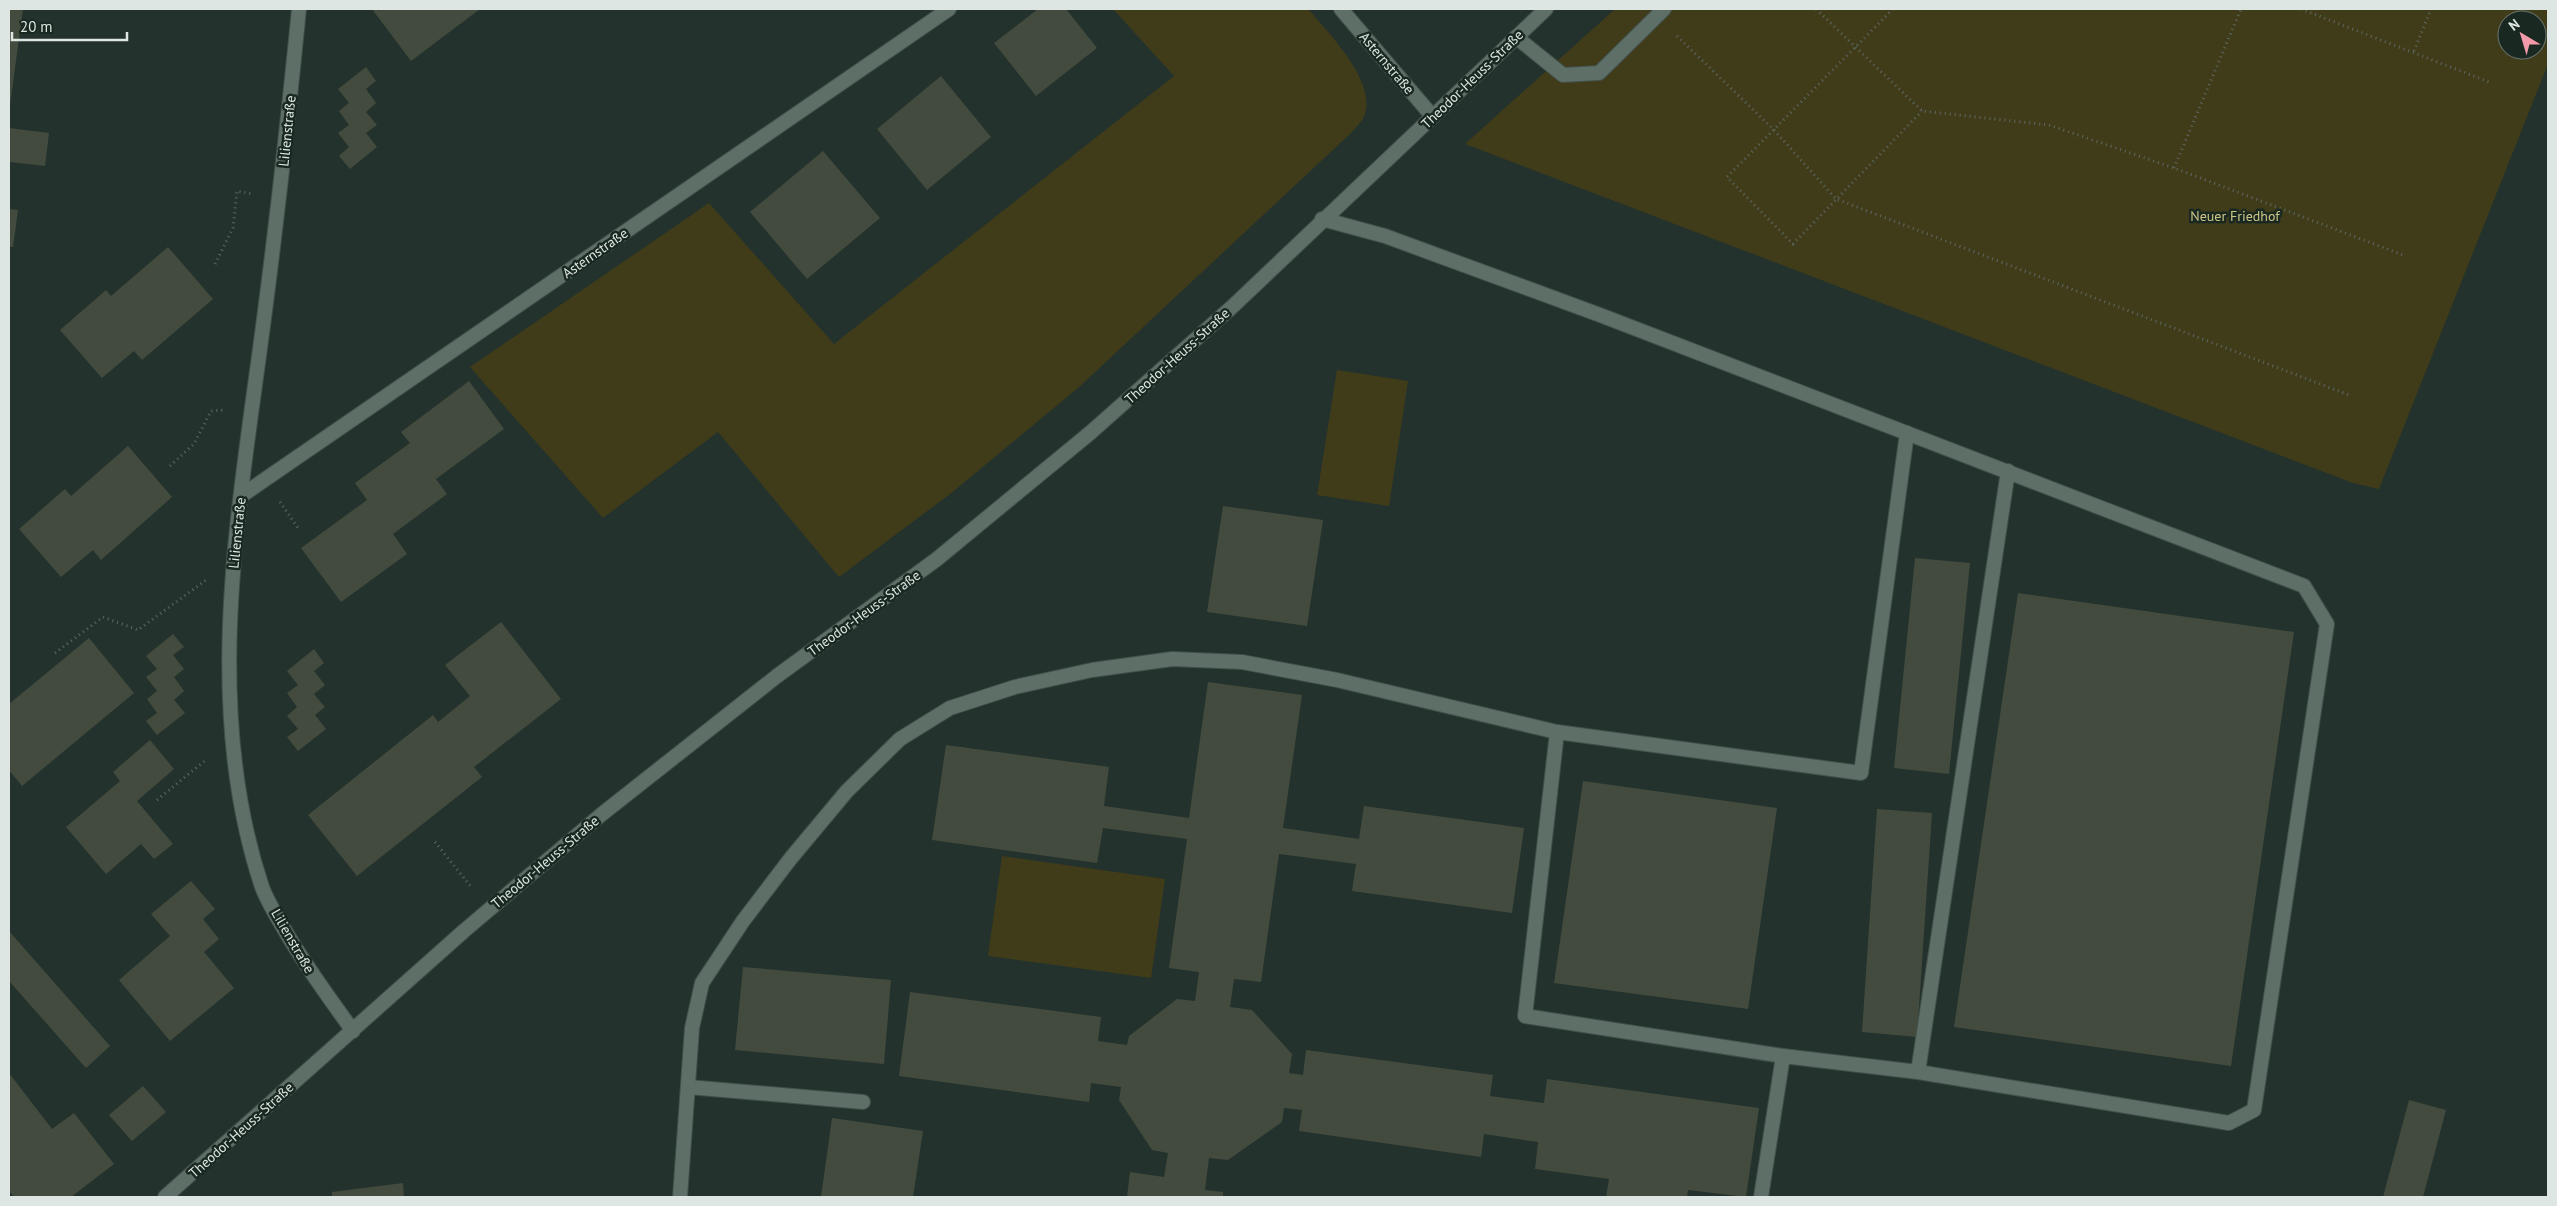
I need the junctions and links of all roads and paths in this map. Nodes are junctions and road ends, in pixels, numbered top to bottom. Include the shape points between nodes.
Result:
1 (299, 9) edge
2 (949, 9) edge
3 (1341, 9) edge
4 (1546, 9) edge
5 (1816, 9) edge
6 (1893, 9) edge
7 (2240, 9) edge
8 (2301, 9) edge
9 (2431, 9) edge
10 (1660, 12) edge
11 (1516, 37) junction
12 (1855, 48) junction
13 (2414, 51) junction
14 (2488, 82) dead end
15 (1922, 111) junction
16 (1433, 117) junction
17 (1774, 130) junction
18 (2174, 168) junction
19 (1836, 199) junction
20 (280, 200) junction
21 (1322, 219) junction
22 (2403, 255) dead end
23 (215, 264) dead end
24 (2349, 395) dead end
25 (252, 408) junction
26 (1907, 433) junction
27 (170, 466) dead end
28 (2008, 471) junction
29 (241, 496) junction
30 (235, 558) junction
31 (55, 652) dead end
32 (1557, 732) junction
33 (232, 738) junction
34 (157, 800) dead end
35 (435, 842) dead end
36 (489, 909) junction
37 (353, 1031) junction
38 (1783, 1056) junction
39 (1918, 1072) junction
40 (688, 1087) junction
41 (863, 1102) dead end
42 (165, 1197) edge
43 (680, 1197) edge
44 (1761, 1197) edge

1 - 20 street, Lilienstraße
2 - 29 street, Asternstraße
3 - 16 street, Asternstraße
4 - 11 street, Theodor-Heuss-Straße
5 - 12 path
6 - 12 path
7 - 18 path
8 - 13 path
9 - 13 path
10 - 11 street via 1599,72 1563,75
10 - 17 path
11 - 16 street, Theodor-Heuss-Straße
12 - 15 path
12 - 17 path
13 - 14 path
15 - 18 path via 2049,125
15 - 19 path
16 - 21 street, Theodor-Heuss-Straße
17 - 19 path
17 - 19 path via 1728,177 1793,244
18 - 22 path
19 - 24 path
20 - 23 path via 237,191 233,228
20 - 25 street, Lilienstraße
21 - 26 street via 1385,236
21 - 36 street, Theodor-Heuss-Straße via 1232,307 1090,433 937,559 777,676 602,814
25 - 27 path via 211,411 194,444
25 - 29 street, Lilienstraße
26 - 28 street
26 - 32 street via 1861,774
28 - 39 street
28 - 39 street via 2304,586 2327,624 2320,673 2254,1110 2229,1123
29 - 30 street, Lilienstraße
30 - 31 path via 138,630 103,617
30 - 33 street, Lilienstraße via 231,588 229,686
32 - 38 street via 1525,1016
32 - 40 street via 1337,680 1242,662 1172,659 1092,670 1015,687 950,708 900,739 847,791 743,921 702,983 692,1028
33 - 34 path
33 - 37 street, Lilienstraße via 234,765 263,889 310,972
35 - 36 path
36 - 37 street, Theodor-Heuss-Straße
37 - 42 street, Theodor-Heuss-Straße
38 - 39 street
38 - 44 street
40 - 41 street
40 - 43 street

